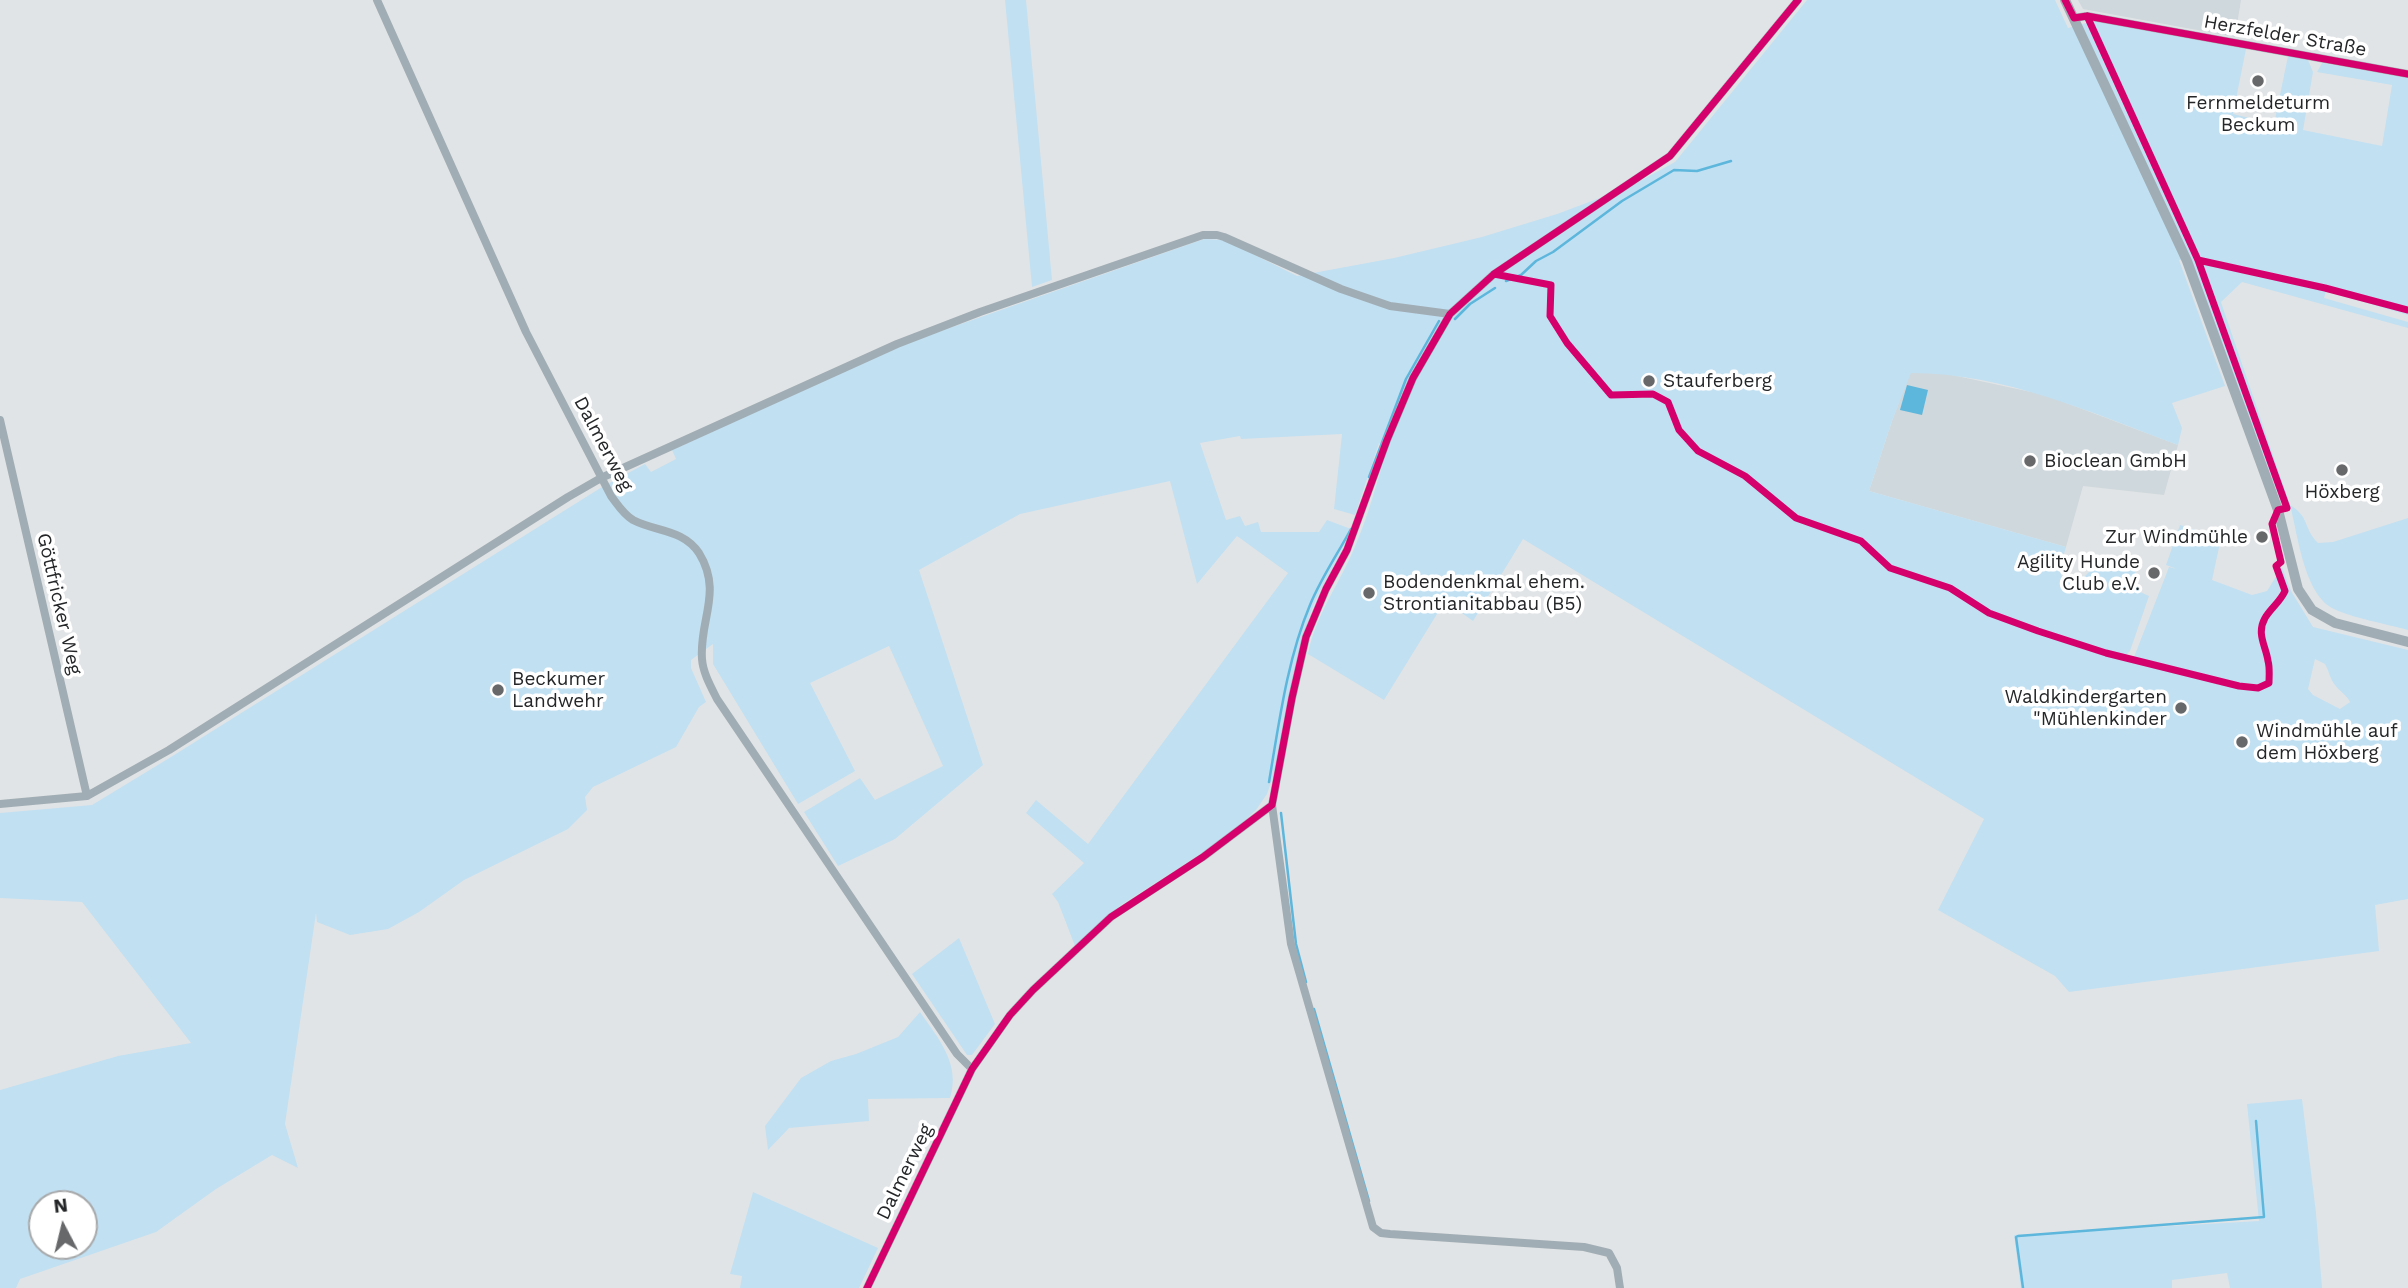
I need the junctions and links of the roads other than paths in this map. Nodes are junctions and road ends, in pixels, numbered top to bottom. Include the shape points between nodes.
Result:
1 (377, 0) edge
2 (1798, 0) edge
3 (2065, 0) edge
4 (2074, 18) junction
5 (2408, 74) edge
6 (1450, 314) junction
7 (0, 420) edge
8 (601, 478) junction
9 (2408, 642) edge
10 (87, 796) junction
11 (0, 804) edge
12 (1272, 805) junction
13 (972, 1069) junction
14 (867, 1288) edge
15 (1620, 1288) edge

1 - 8 street, Dalmerweg via 523,324
2 - 6 street via 1670,156 1494,274
3 - 4 street
4 - 5 street, Herzfelder Straße via 2087,16
4 - 9 street via 2187,261 2278,510 2298,589 2312,610 2335,623
6 - 8 street via 1390,306 1224,237 1203,236 897,344
6 - 12 street via 1413,378 1347,550 1306,637
7 - 10 street, Göttfricker Weg
8 - 10 street via 169,750
8 - 13 street, Dalmerweg via 624,514 676,533 697,550 711,593 702,663 717,699 950,1045
10 - 11 street
12 - 13 street via 1111,917 1020,1003
12 - 15 street via 1291,944 1373,1227 1390,1234 1584,1247 1609,1253
13 - 14 street, Dalmerweg

